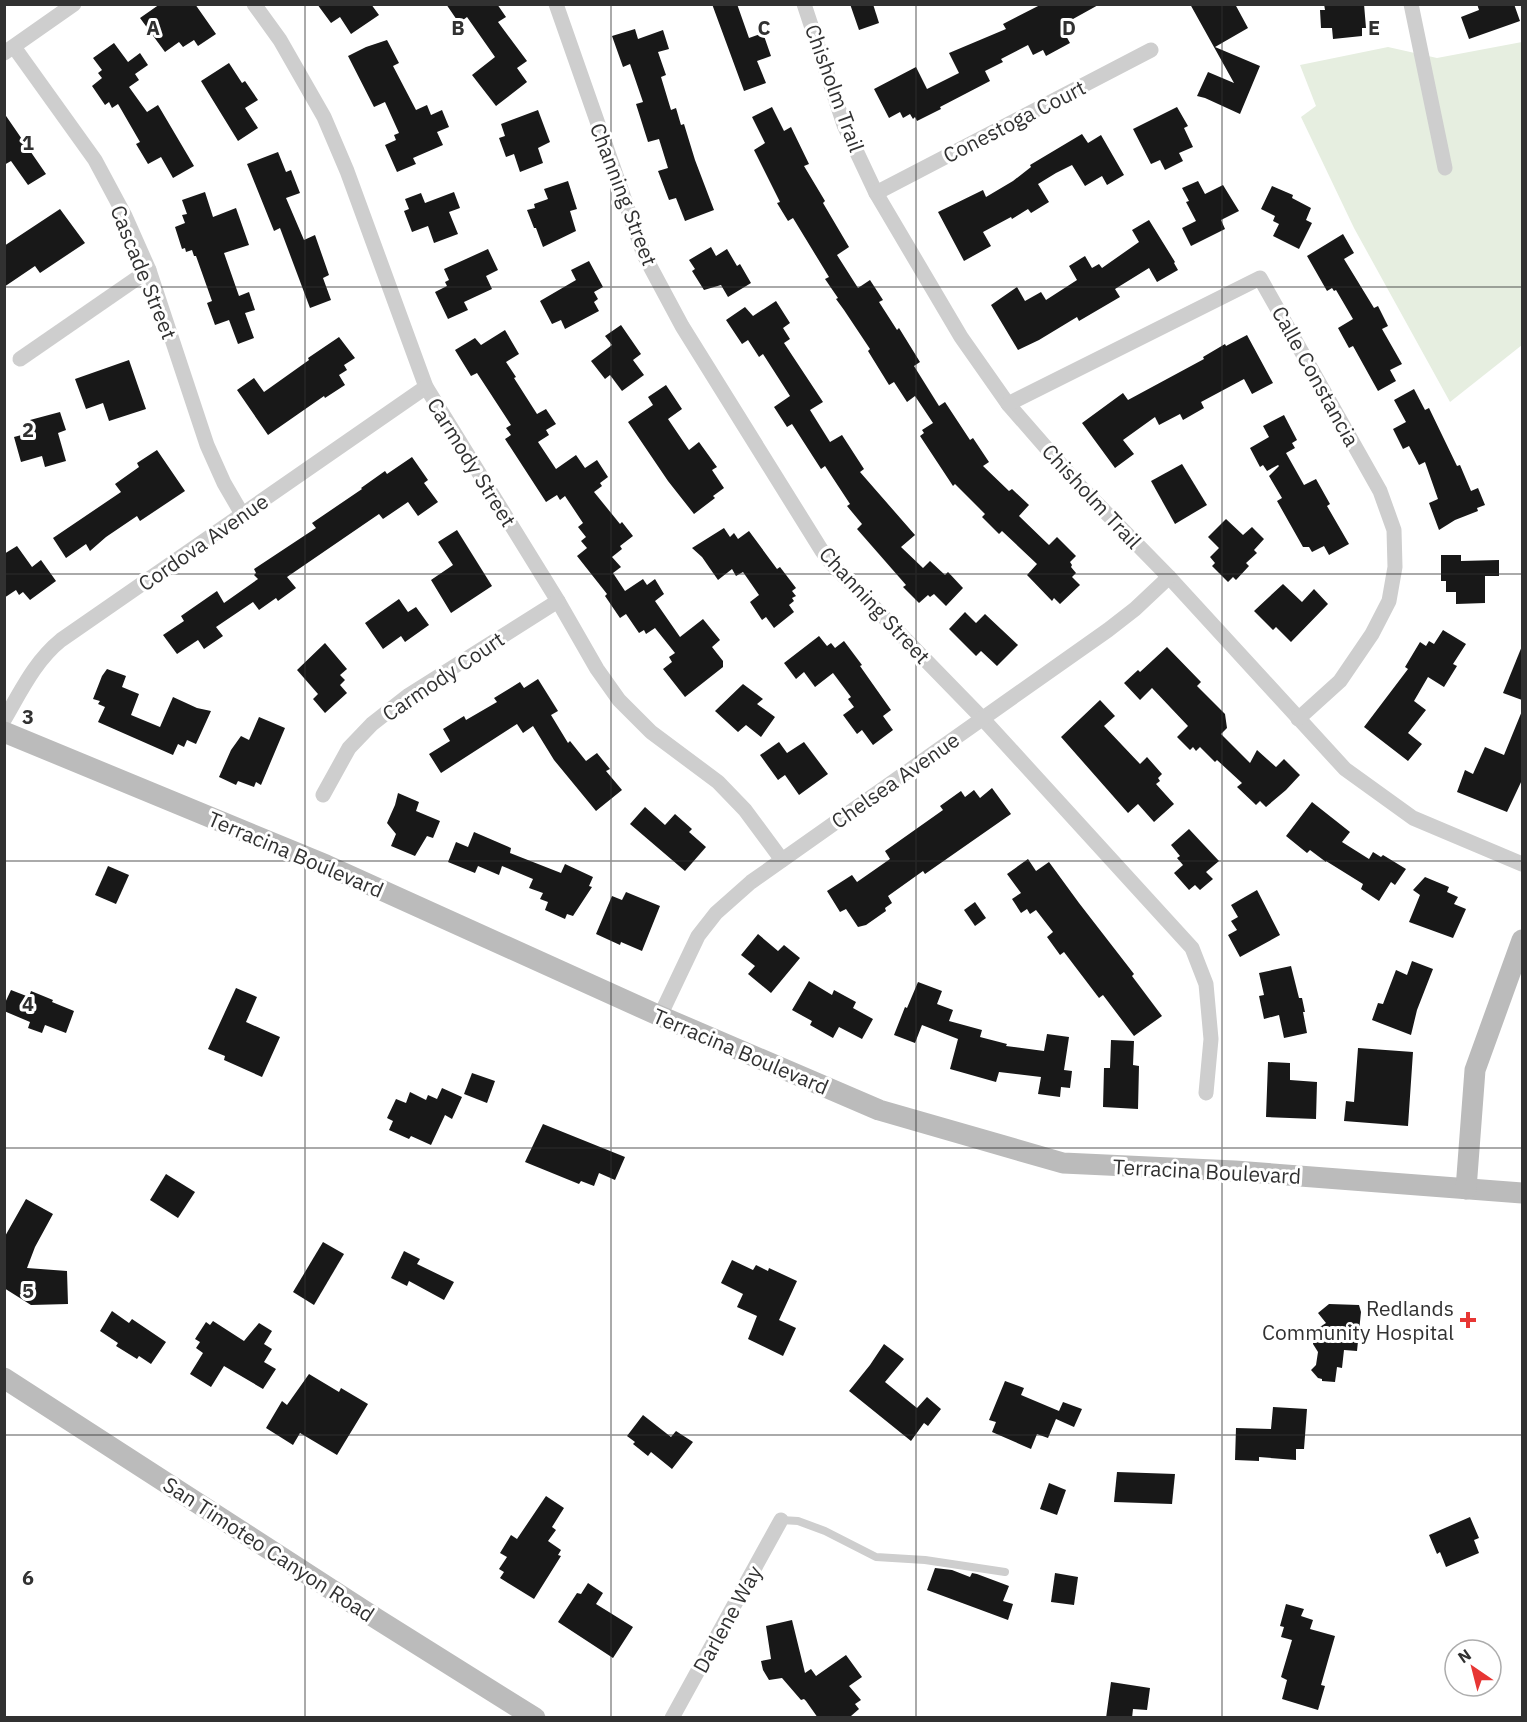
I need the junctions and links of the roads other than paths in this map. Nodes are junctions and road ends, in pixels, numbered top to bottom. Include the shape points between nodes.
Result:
1 (74, 4) edge
2 (254, 4) edge
3 (556, 4) edge
4 (804, 4) edge
5 (1411, 4) edge
6 (9, 50) edge
7 (1152, 50) dead end
8 (1445, 168) dead end
9 (876, 193) junction
10 (149, 270) junction
11 (20, 359) dead end
12 (426, 387) junction
13 (1008, 404) junction
14 (242, 514) junction
15 (1169, 577) junction
16 (558, 601) junction
17 (982, 718) junction
18 (1298, 719) junction
19 (4, 720) edge
20 (4, 732) edge
21 (323, 795) dead end
22 (782, 860) junction
23 (1522, 864) edge
24 (1522, 940) edge
25 (660, 1016) junction
26 (1206, 1093) dead end
27 (1466, 1189) junction
28 (1522, 1193) edge
29 (4, 1377) edge
30 (781, 1520) joint
31 (1005, 1572) dead end
32 (535, 1718) edge
33 (672, 1718) edge

1 - 6 street
2 - 12 street, Carmody Street via 280,40 324,117
3 - 17 street, Channing Street via 644,255 682,326 822,551
4 - 9 street, Chisholm Trail via 844,125
5 - 8 street
6 - 10 street, Cascade Street via 95,160
7 - 9 street, Conestoga Court
9 - 13 street, Chisholm Trail via 961,337
10 - 11 street
10 - 14 street, Cascade Street via 207,445
12 - 14 street, Cordova Avenue
12 - 16 street, Carmody Street
13 - 15 street, Chisholm Trail via 1076,482
13 - 18 street, Calle Constancia via 1260,278 1380,491 1394,530 1395,567 1389,601 1340,681
14 - 19 street, Cordova Avenue via 49,650
15 - 17 street, Chelsea Avenue via 1108,630
15 - 18 street, Chisholm Trail
16 - 21 street, Carmody Court via 409,695 372,724 349,748
16 - 22 street, Carmody Street via 619,700 651,732 718,782 745,810
17 - 22 street, Chelsea Avenue
17 - 26 street, Channing Street via 1192,948 1206,984 1211,1039
18 - 23 street, Chisholm Trail via 1345,770 1413,818
20 - 25 main road, Terracina Boulevard via 326,865
22 - 25 street, Chelsea Avenue via 751,882 704,928
24 - 27 main road via 1475,1070
25 - 27 main road, Terracina Boulevard via 879,1110 1063,1163 1235,1171
27 - 28 main road, Terracina Boulevard
29 - 32 main road, San Timoteo Canyon Road
30 - 31 lane via 798,1521 825,1531 876,1557
30 - 33 street, Darlene Way

